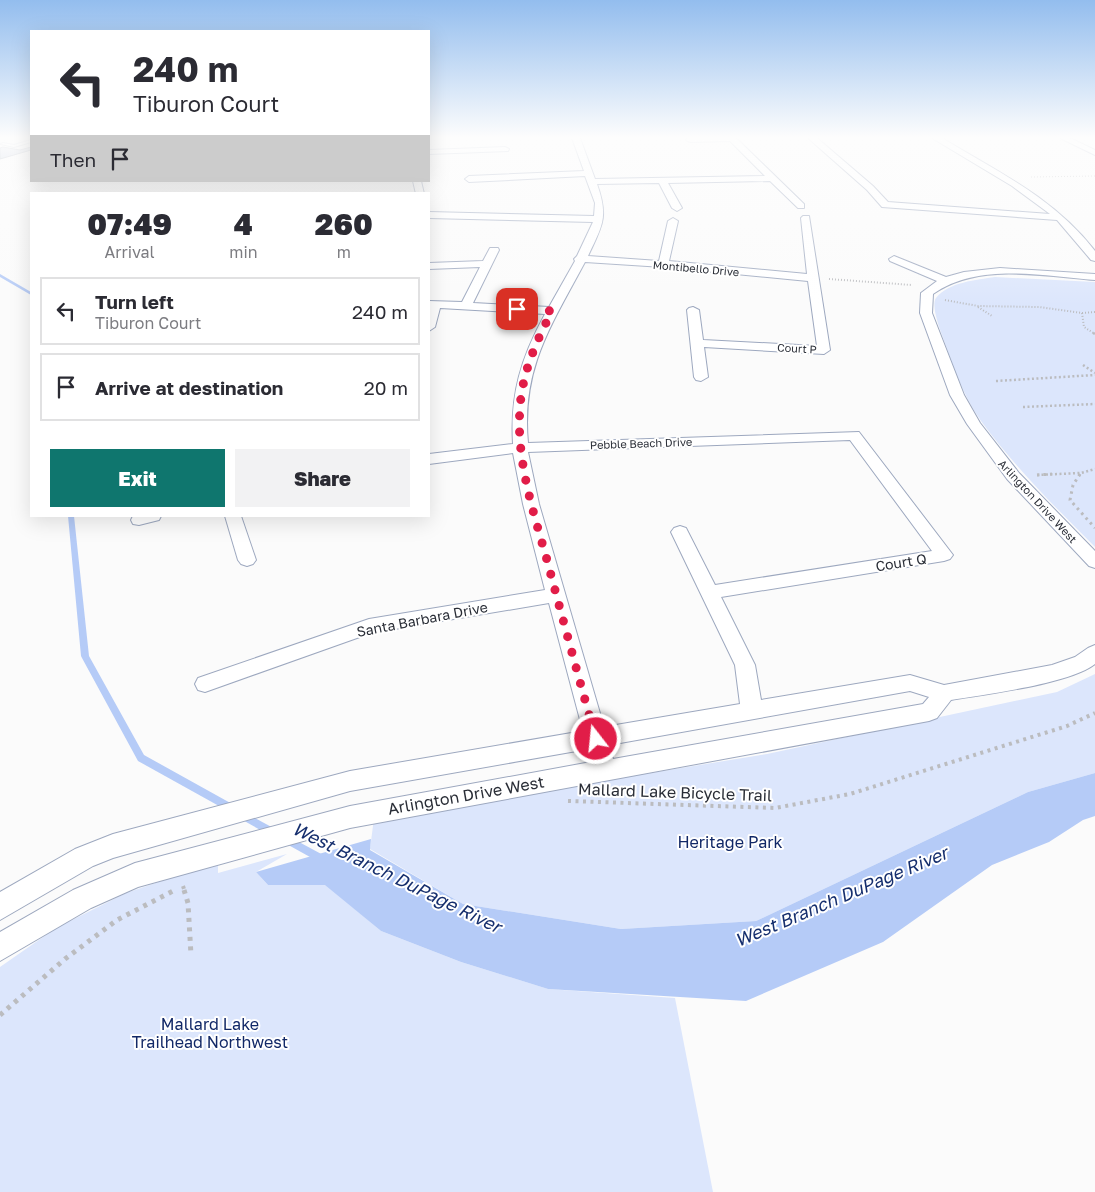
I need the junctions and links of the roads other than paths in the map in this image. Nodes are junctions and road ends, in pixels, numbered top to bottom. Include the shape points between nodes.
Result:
1 (596, 194) edge
2 (669, 194) edge
3 (788, 194) edge
4 (875, 194) edge
5 (1025, 194) edge
6 (801, 206) dead end
7 (677, 208) dead end
8 (430, 215) edge
9 (1059, 217) junction
10 (806, 218) dead end
11 (598, 219) junction
12 (672, 221) dead end
13 (494, 250) dead end
14 (1095, 258) edge
15 (579, 259) junction
16 (894, 259) dead end
17 (486, 264) junction
18 (663, 264) junction
19 (430, 266) edge
20 (1095, 277) edge
21 (813, 278) junction
22 (946, 281) junction
23 (432, 304) edge
24 (466, 306) junction
25 (693, 310) dead end
26 (552, 311) junction
27 (430, 319) edge
28 (697, 343) junction
29 (702, 377) dead end
30 (854, 435) joint
31 (521, 448) junction
32 (430, 459) edge
33 (233, 517) edge
34 (680, 532) dead end
35 (247, 560) dead end
36 (1095, 562) edge
37 (709, 592) junction
38 (556, 595) junction
39 (1095, 653) edge
40 (205, 684) dead end
41 (944, 693) junction
42 (752, 711) junction
43 (596, 739) junction
44 (605, 770) junction
45 (0, 906) edge
46 (0, 948) edge

1 - 11 street via 600,207
2 - 7 street
3 - 6 street
4 - 9 street via 885,205
5 - 9 street
8 - 11 street
9 - 14 street
10 - 21 street, Court P
11 - 15 street
12 - 18 street
13 - 17 street
15 - 18 street, Montibello Drive
15 - 26 street
16 - 22 street
17 - 19 street
17 - 24 street
18 - 21 street, Montibello Drive
20 - 22 street via 995,272
21 - 28 street, Court P via 824,350
22 - 36 street, Arlington Drive West via 927,293 926,313 957,395 974,424 1013,476
23 - 24 street
23 - 27 street
24 - 26 street
25 - 28 street
26 - 31 street via 534,346 525,374 520,407
28 - 29 street
30 - 31 street, Pebble Beach Drive
30 - 37 street, Court Q via 944,555
31 - 32 street, Pebble Beach Drive
31 - 38 street via 527,488
33 - 35 street
34 - 37 street
37 - 42 street via 745,665
38 - 40 street, Santa Barbara Drive via 369,626
38 - 43 street
39 - 41 street via 1082,663 1052,673
41 - 42 street via 910,684
41 - 44 street, Arlington Drive West via 929,712
42 - 43 street
43 - 44 street
43 - 45 street via 374,776 170,830 84,857
44 - 46 street, Arlington Drive West via 350,817 134,875 82,899

